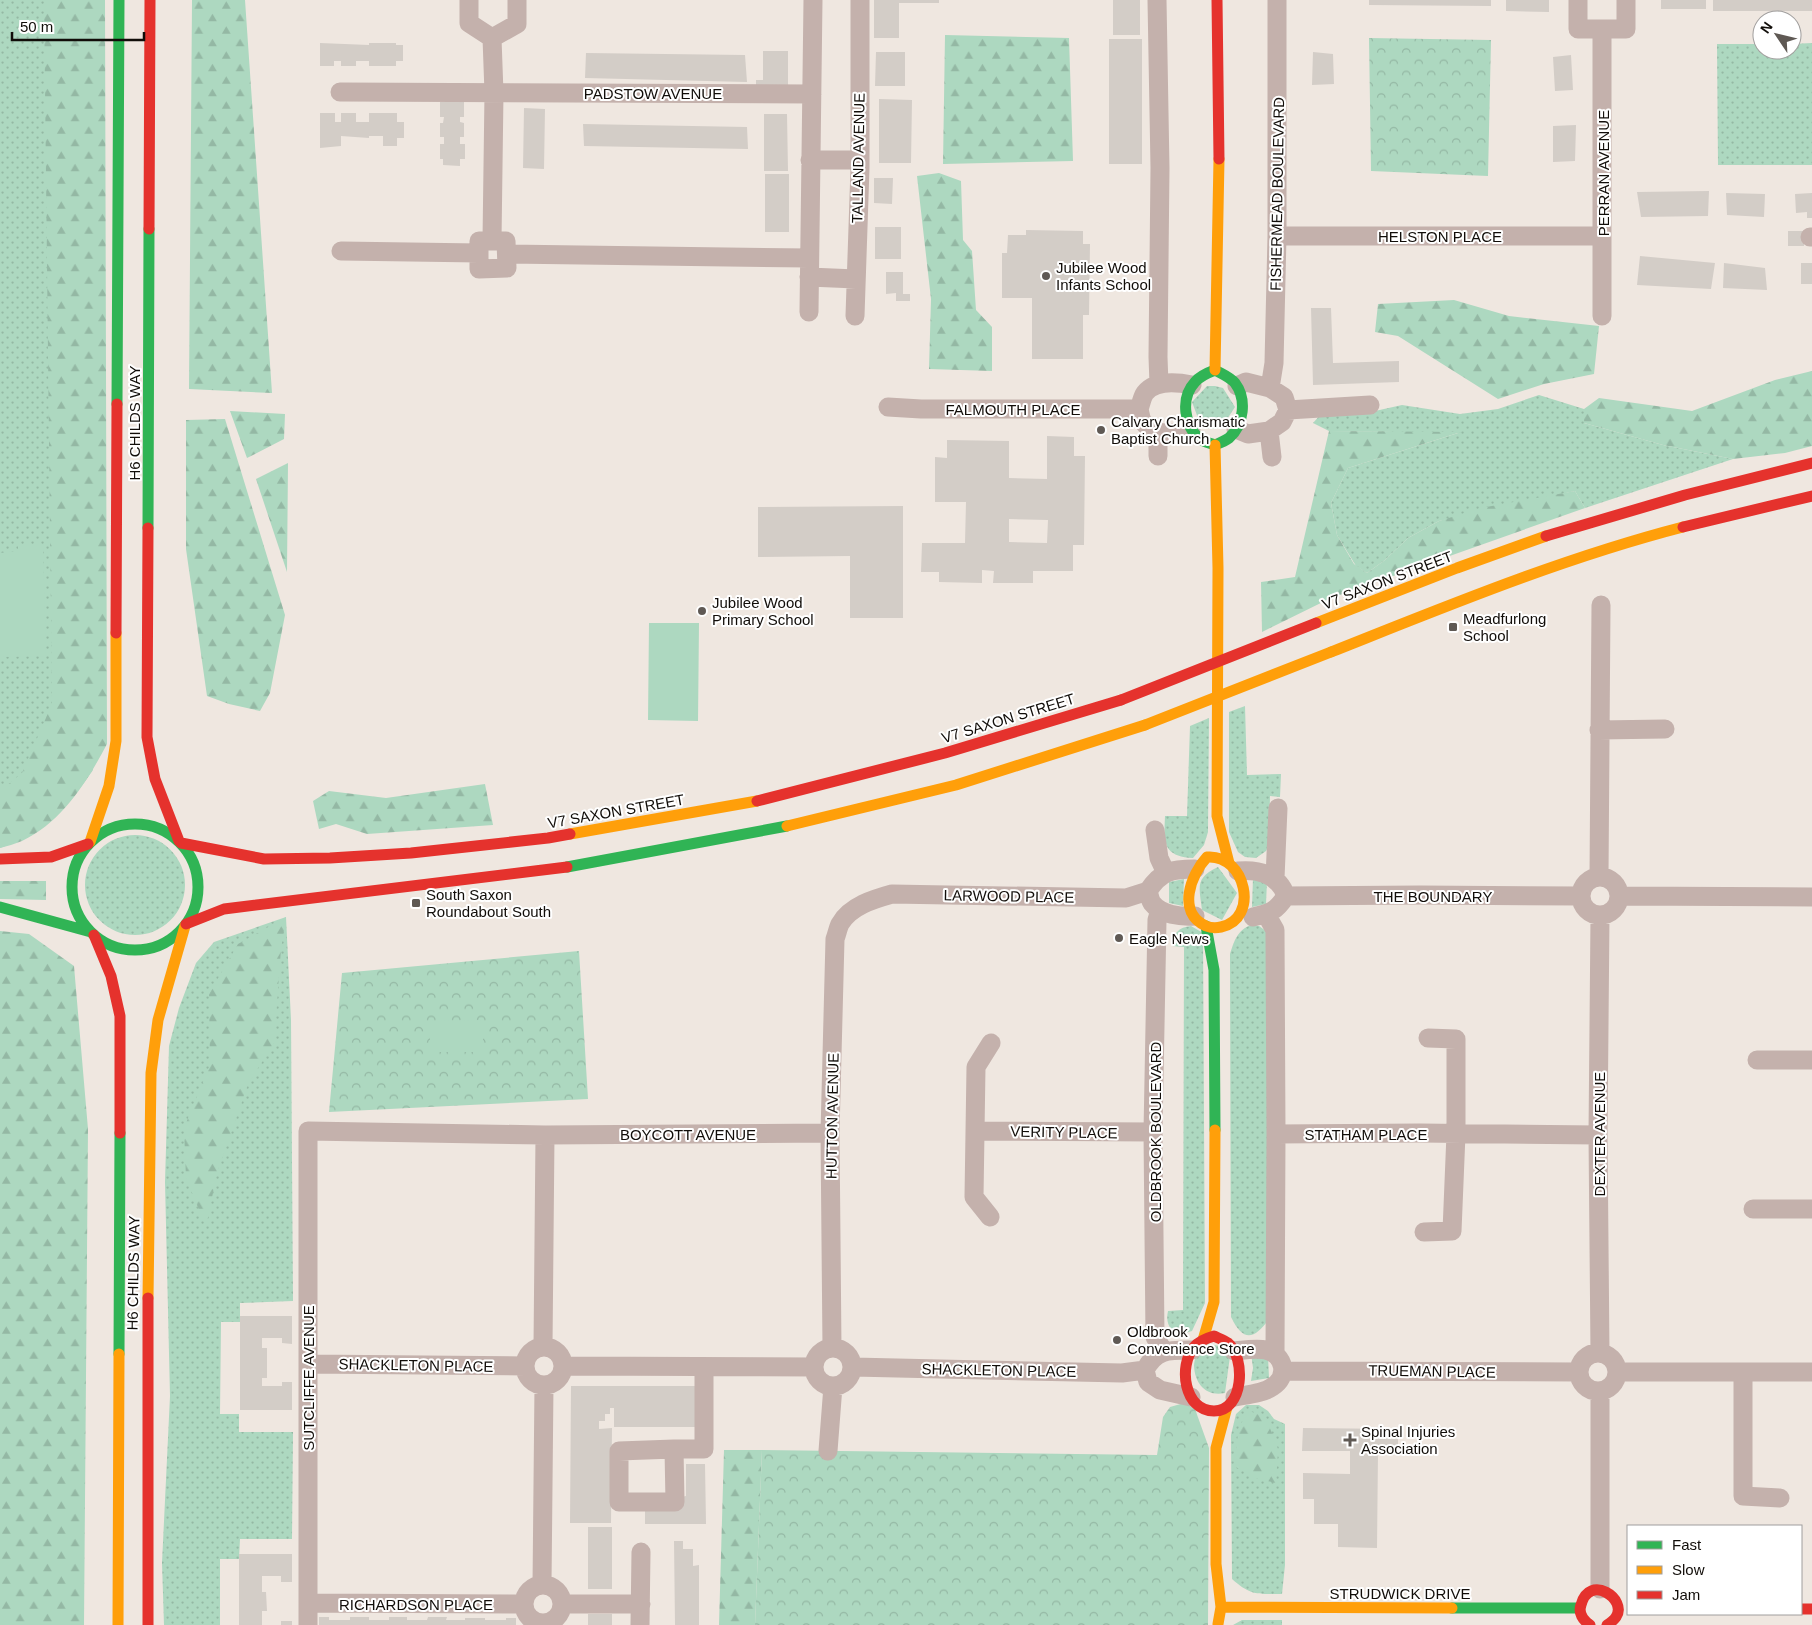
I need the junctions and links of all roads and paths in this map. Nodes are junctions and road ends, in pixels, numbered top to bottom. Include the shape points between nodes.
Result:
1 (119, 0) edge
2 (150, 0) edge
3 (469, 0) edge
4 (517, 0) edge
5 (813, 0) edge
6 (860, 0) edge
7 (1157, 0) edge
8 (1217, 0) edge
9 (1277, 0) edge
10 (1578, 0) edge
11 (1626, 0) edge
12 (1602, 29) junction
13 (492, 38) junction
14 (340, 92) dead end
15 (494, 93) junction
16 (812, 94) junction
17 (810, 160) junction
18 (859, 160) junction
19 (1277, 236) junction
20 (1602, 236) junction
21 (486, 247) junction
22 (341, 251) dead end
23 (507, 254) junction
24 (809, 258) junction
25 (809, 277) junction
26 (856, 279) junction
27 (809, 312) dead end
28 (856, 316) dead end
29 (1602, 316) dead end
30 (1215, 370) junction
31 (1159, 384) junction
32 (1192, 385) junction
33 (1237, 386) junction
34 (1270, 388) junction
35 (1370, 405) dead end
36 (888, 407) dead end
37 (1139, 409) junction
38 (1288, 410) junction
39 (1191, 429) junction
40 (1236, 429) junction
41 (1269, 431) junction
42 (1158, 433) junction
43 (1215, 445) junction
44 (1158, 456) dead end
45 (1272, 457) dead end
46 (1812, 463) edge
47 (1812, 496) edge
48 (1601, 605) dead end
49 (1665, 729) dead end
50 (1599, 730) junction
51 (1278, 808) dead end
52 (1217, 816) junction
53 (1155, 830) dead end
54 (180, 842) junction
55 (89, 843) junction
56 (1205, 854) junction
57 (0, 859) edge
58 (1233, 867) junction
59 (1166, 873) junction
60 (1599, 877) junction
61 (1275, 878) junction
62 (1148, 891) junction
63 (1286, 896) junction
64 (1581, 896) junction
65 (1619, 896) junction
66 (1812, 897) edge
67 (870, 901) joint
68 (0, 908) edge
69 (1160, 910) junction
70 (1266, 914) junction
71 (1600, 916) junction
72 (1200, 921) junction
73 (186, 925) junction
74 (1228, 931) junction
75 (92, 934) junction
76 (1214, 970) junction
77 (1428, 1038) dead end
78 (991, 1043) dead end
79 (1758, 1060) dead end
80 (1812, 1060) edge
81 (308, 1131) joint
82 (976, 1131) junction
83 (1153, 1132) junction
84 (830, 1133) junction
85 (545, 1134) junction
86 (1276, 1134) junction
87 (1456, 1134) junction
88 (1598, 1135) junction
89 (1753, 1208) dead end
90 (1812, 1209) edge
91 (990, 1217) dead end
92 (1424, 1232) dead end
93 (1214, 1302) junction
94 (1197, 1345) junction
95 (543, 1347) junction
96 (1231, 1347) junction
97 (832, 1348) junction
98 (1164, 1352) junction
99 (1600, 1353) junction
100 (1275, 1354) junction
101 (308, 1364) junction
102 (525, 1366) junction
103 (563, 1366) junction
104 (704, 1366) junction
105 (814, 1367) junction
106 (853, 1367) junction
107 (1145, 1370) junction
108 (1284, 1371) junction
109 (1579, 1372) junction
110 (1617, 1372) junction
111 (1812, 1372) edge
112 (1744, 1373) junction
113 (544, 1385) junction
114 (833, 1386) junction
115 (1600, 1391) junction
116 (1196, 1402) junction
117 (1231, 1402) junction
118 (1216, 1448) junction
119 (674, 1449) dead end
120 (828, 1451) dead end
121 (1780, 1498) dead end
122 (641, 1552) dead end
123 (542, 1585) junction
124 (1600, 1589) junction
125 (308, 1603) junction
126 (524, 1604) junction
127 (562, 1604) junction
128 (641, 1604) junction
129 (1221, 1608) junction
130 (1579, 1608) junction
131 (1623, 1608) edge
132 (543, 1624) edge
133 (118, 1625) edge
134 (148, 1625) edge
135 (308, 1625) edge
136 (640, 1625) edge
137 (1218, 1625) edge
138 (1590, 1625) edge
139 (1607, 1625) edge

1 - 55 street, H6 CHILDS WAY via 116,741 109,786
2 - 54 street, H6 CHILDS WAY via 146,737 155,778
3 - 13 street via 469,23
4 - 13 street via 517,24
5 - 16 street
6 - 18 street, TALLAND AVENUE
7 - 31 street
8 - 30 street via 1219,168
9 - 19 street, FISHERMEAD BOULEVARD
10 - 12 street via 1578,29
11 - 12 street via 1626,29
12 - 20 street, PERRAN AVENUE
13 - 15 street
14 - 15 street, PADSTOW AVENUE
15 - 16 street, PADSTOW AVENUE
15 - 21 street
16 - 17 street
17 - 18 street
17 - 24 street
18 - 26 street, TALLAND AVENUE
19 - 20 street, HELSTON PLACE
19 - 34 street, FISHERMEAD BOULEVARD via 1274,363
20 - 29 street, PERRAN AVENUE
21 - 22 street
21 - 23 street via 506,240
21 - 23 street via 480,269 507,268
23 - 24 street
24 - 25 street
25 - 26 street
25 - 27 street
26 - 28 street, TALLAND AVENUE
30 - 32 street via 1201,376
30 - 33 street
31 - 32 street
31 - 37 street via 1145,393
32 - 39 street via 1185,401
33 - 34 street via 1246,382
33 - 40 street via 1242,399 1242,416
34 - 38 street via 1284,396
35 - 38 street
36 - 37 street, FALMOUTH PLACE
37 - 42 street via 1144,424
38 - 41 street via 1282,422
39 - 42 street via 1178,434
39 - 43 street via 1201,440
40 - 41 street via 1248,434
40 - 43 street via 1229,438
41 - 45 street
42 - 44 street
43 - 52 street
46 - 54 street, V7 SAXON STREET, bridge via 1619,514 1478,560 1122,700 945,753 767,799 548,838 411,853 264,859
47 - 73 street, bridge via 1636,540 1490,590 1145,724 956,785 771,830 552,870 224,909
48 - 50 street
49 - 50 street
50 - 60 street
51 - 61 street
52 - 56 street
52 - 58 street
53 - 59 street via 1159,858
54 - 55 street via 159,828 135,823 110,828
54 - 73 street via 193,862 198,883 196,905
55 - 57 street via 52,857
55 - 75 street via 75,865 71,888 77,912
56 - 58 street via 1218,857
56 - 59 street via 1181,869
56 - 72 street via 1189,888 1189,900
58 - 61 street
58 - 74 street via 1243,886 1245,902
59 - 62 street, LARWOOD PLACE via 1156,879
60 - 64 street via 1588,881
60 - 65 street via 1615,885
61 - 63 street via 1283,886
62 - 67 street, LARWOOD PLACE via 1126,898 892,894
62 - 69 street via 1152,903
63 - 64 street, THE BOUNDARY
63 - 70 street via 1277,909
64 - 71 street via 1584,908
65 - 66 street
65 - 71 street via 1614,910
67 - 84 street, HUTTON AVENUE via 850,913 840,924 835,939
68 - 75 street
69 - 72 street
69 - 83 street, OLDBROOK BOULEVARD via 1157,920
70 - 74 street via 1250,918
70 - 86 street via 1275,930
71 - 88 street, DEXTER AVENUE
72 - 74 street
72 - 76 street
73 - 75 street via 170,940 152,948 131,950 112,946
73 - 134 street, H6 CHILDS WAY via 158,1020 151,1073 147,1339
74 - 76 street
75 - 133 street, H6 CHILDS WAY via 111,976 120,1016
76 - 93 street
77 - 87 street via 1456,1039
78 - 82 street via 976,1068
79 - 80 street
81 - 85 street, BOYCOTT AVENUE
81 - 101 street, SUTCLIFFE AVENUE
82 - 83 street, VERITY PLACE
82 - 91 street via 974,1197
83 - 98 street, OLDBROOK BOULEVARD via 1155,1337
84 - 85 street, BOYCOTT AVENUE
84 - 97 street, HUTTON AVENUE
85 - 95 street
86 - 87 street, STATHAM PLACE
86 - 100 street
87 - 88 street, STATHAM PLACE
87 - 92 street via 1452,1231
88 - 99 street, DEXTER AVENUE
89 - 90 street
93 - 94 street
93 - 96 street
94 - 96 street via 1214,1336
94 - 98 street
94 - 116 street via 1187,1361 1185,1372 1186,1386
95 - 102 street via 530,1353
95 - 103 street via 558,1352
96 - 100 street
96 - 117 street via 1241,1366 1241,1382
97 - 105 street via 819,1354
97 - 106 street via 847,1353
98 - 107 street via 1154,1356
99 - 109 street via 1588,1356
99 - 110 street via 1611,1358
100 - 108 street
101 - 102 street, SHACKLETON PLACE
101 - 125 street, SUTCLIFFE AVENUE
102 - 113 street via 531,1380
103 - 104 street
103 - 113 street via 558,1380
104 - 105 street
104 - 119 street via 704,1449
105 - 114 street via 819,1379
106 - 107 street, SHACKLETON PLACE via 1122,1373
106 - 114 street via 847,1381
107 - 116 street via 1148,1382 1160,1390
108 - 109 street, TRUEMAN PLACE
108 - 117 street via 1281,1380 1271,1388
109 - 115 street via 1587,1388
110 - 112 street
110 - 115 street via 1614,1383
111 - 112 street
112 - 121 street via 1743,1496
113 - 123 street
114 - 120 street
115 - 124 street
116 - 117 street via 1214,1411
116 - 118 street
117 - 118 street
118 - 129 street via 1216,1564
122 - 128 street
123 - 126 street via 530,1591
123 - 127 street via 556,1590
124 - 130 street via 1588,1592
124 - 131 street via 1610,1593
125 - 126 street, RICHARDSON PLACE
125 - 135 street, SUTCLIFFE AVENUE
126 - 132 street via 528,1616
127 - 128 street
127 - 132 street via 558,1616
128 - 136 street
129 - 130 street, STRUDWICK DRIVE
129 - 137 street
130 - 138 street via 1583,1620
131 - 139 street

